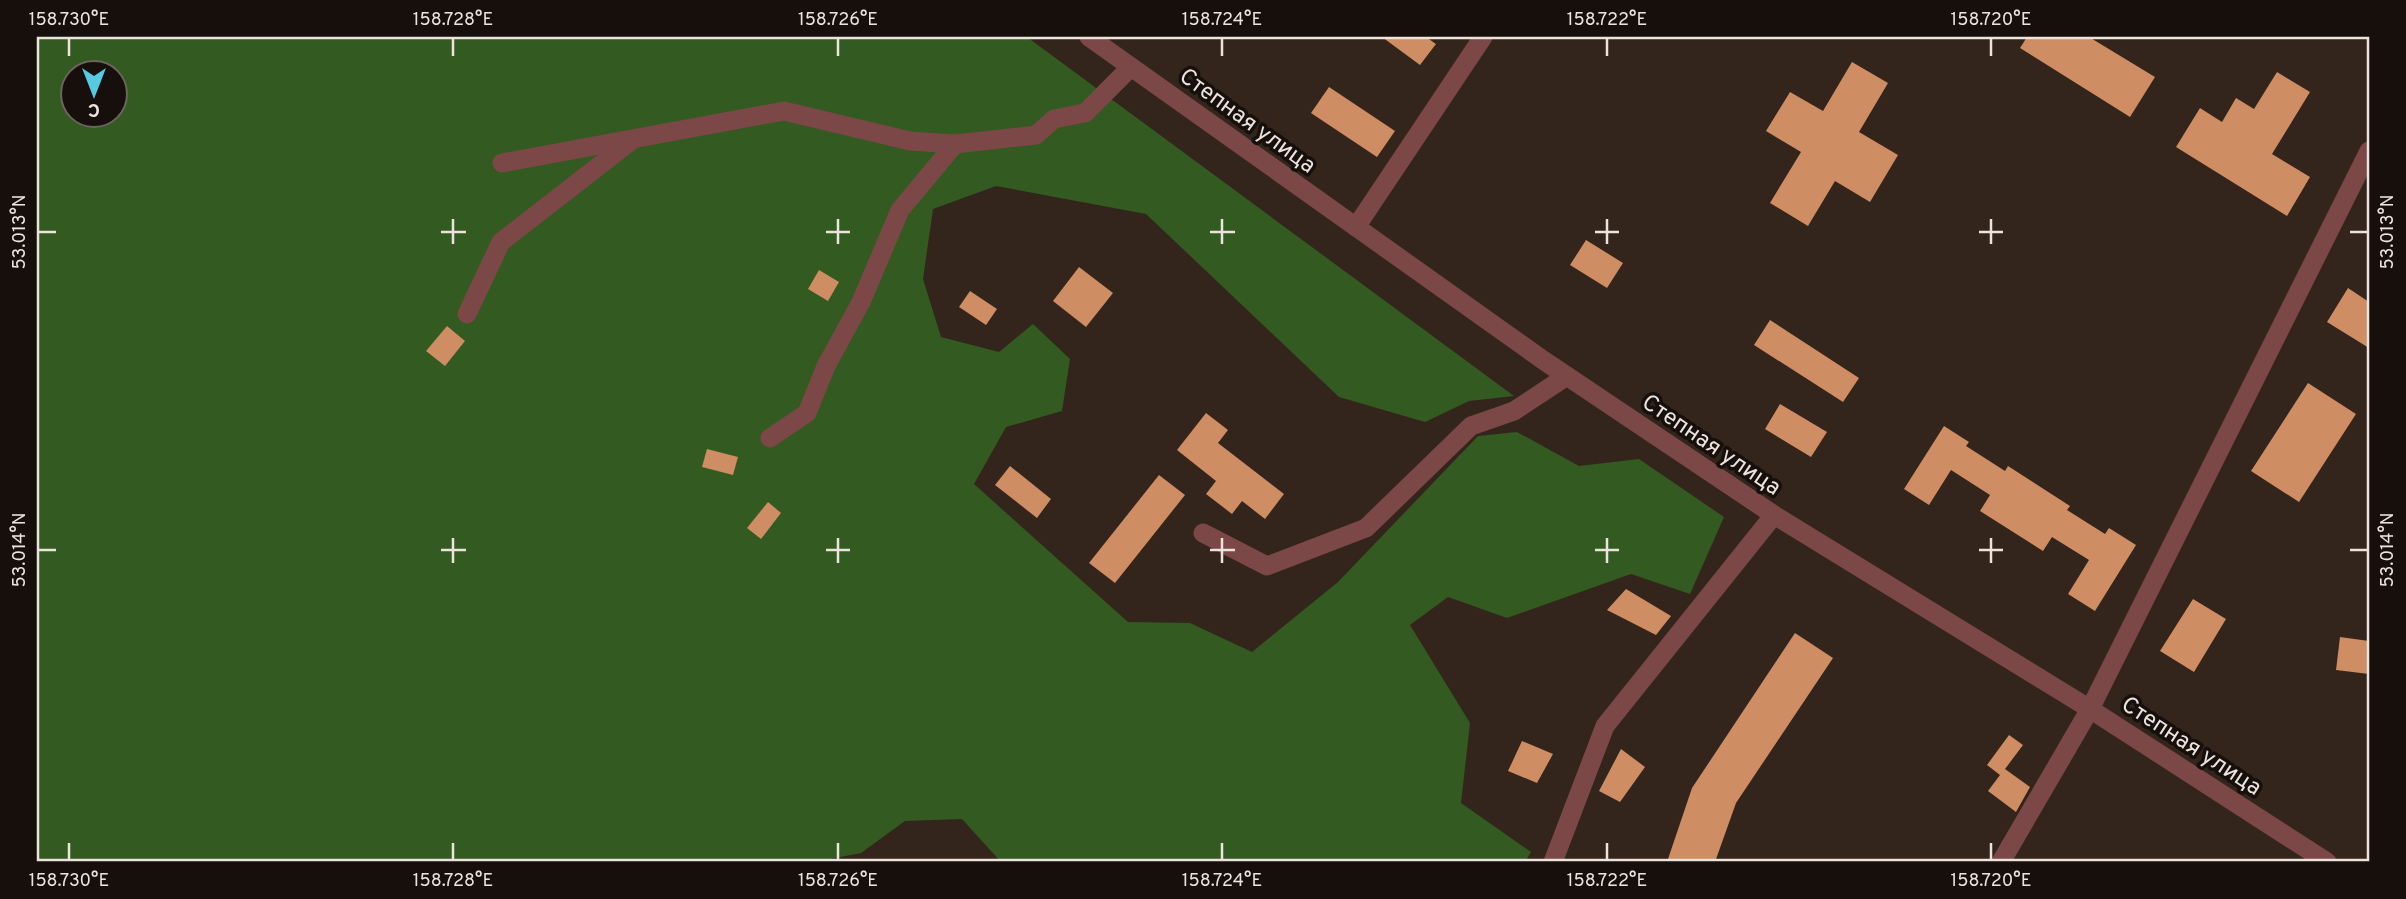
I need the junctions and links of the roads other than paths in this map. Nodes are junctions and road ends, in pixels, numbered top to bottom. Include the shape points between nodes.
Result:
1 (1483, 37) edge
2 (1099, 40) edge
3 (1131, 66) junction
4 (635, 138) junction
5 (956, 144) junction
6 (2369, 151) edge
7 (502, 163) dead end
8 (1356, 227) junction
9 (467, 314) dead end
10 (1567, 376) junction
11 (770, 438) dead end
12 (1774, 515) junction
13 (1203, 533) dead end
14 (2090, 709) junction
15 (1553, 862) edge
16 (2001, 862) edge
17 (2328, 862) edge

1 - 8 street
2 - 3 street, Степная улица
3 - 5 street via 1085,113 1055,119 1036,135
3 - 8 street, Степная улица
4 - 5 street via 784,111 911,141
4 - 7 street
4 - 9 street via 501,243
5 - 11 street via 900,210 807,413
6 - 14 street
8 - 10 street, Степная улица
10 - 12 street, Степная улица
10 - 13 street via 1514,411 1471,426 1366,528 1267,566
12 - 14 street, Степная улица
12 - 15 street via 1605,726
14 - 16 street
14 - 17 street, Степная улица

